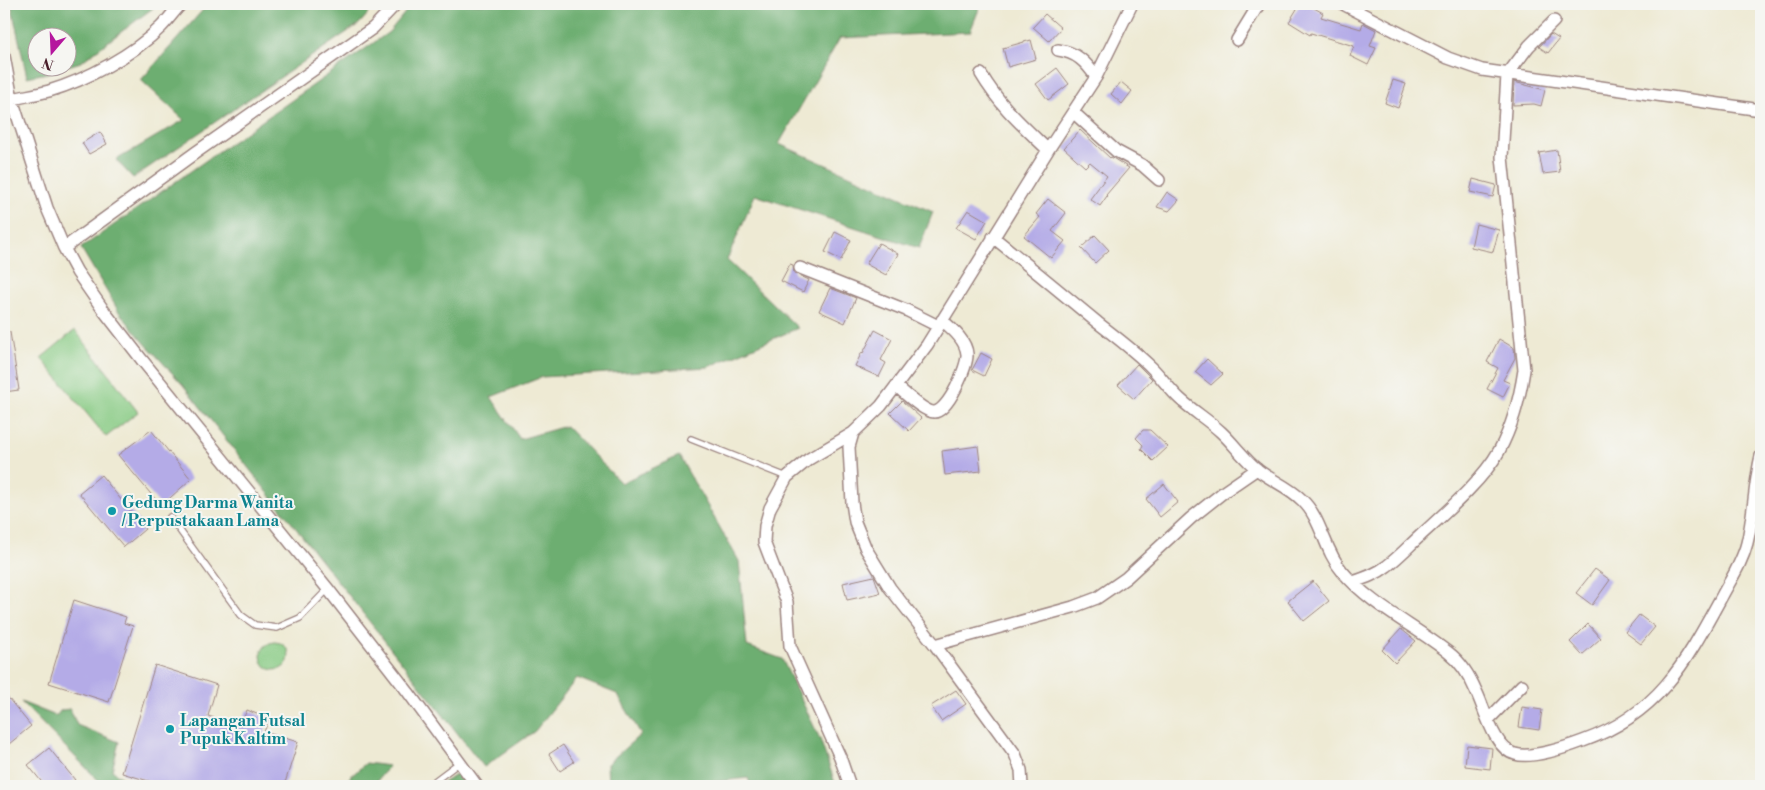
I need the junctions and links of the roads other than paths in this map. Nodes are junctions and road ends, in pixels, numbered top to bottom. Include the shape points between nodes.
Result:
1 (180, 4) edge
2 (396, 4) edge
3 (1132, 4) edge
4 (1260, 4) edge
5 (1343, 4) edge
6 (1554, 21) dead end
7 (1237, 40) dead end
8 (1058, 50) dead end
9 (4, 56) edge
10 (980, 74) dead end
11 (1507, 75) junction
12 (1096, 77) junction
13 (8, 100) edge
14 (1761, 110) edge
15 (1073, 112) junction
16 (1048, 150) junction
17 (1159, 180) dead end
18 (994, 237) junction
19 (64, 248) junction
20 (800, 268) dead end
21 (940, 323) junction
22 (896, 386) junction
23 (853, 433) junction
24 (691, 439) dead end
25 (1761, 456) edge
26 (1257, 469) junction
27 (787, 477) junction
28 (170, 517) dead end
29 (1352, 582) junction
30 (328, 589) junction
31 (935, 644) junction
32 (1522, 685) dead end
33 (1488, 720) junction
34 (460, 762) junction
35 (428, 786) edge
36 (477, 786) edge
37 (850, 786) edge
38 (1022, 786) edge

1 - 13 street via 160,28 110,64 49,91
2 - 19 street via 373,28
3 - 12 street
4 - 7 street
5 - 11 street via 1464,65
6 - 11 street
8 - 12 street via 1081,59
9 - 13 street
10 - 16 street via 1000,103
11 - 14 street
11 - 29 street via 1502,157 1524,370 1517,404 1500,450 1448,511 1387,566
12 - 15 street
13 - 19 street
15 - 16 street
15 - 17 street via 1116,151 1142,165
16 - 18 street
18 - 21 street
18 - 26 street via 1147,364 1180,399 1220,431
19 - 30 street via 125,339
20 - 21 street
21 - 22 street
21 - 22 street via 956,333 968,355 960,379 944,408 931,412
22 - 23 street
23 - 27 street via 809,459
23 - 31 street via 849,464 855,522 866,549 890,588
24 - 27 lane
25 - 33 street via 1747,544 1737,568 1705,629 1665,688 1647,706 1596,736 1566,747 1522,756 1501,746
26 - 29 street via 1305,502 1332,557
26 - 31 street via 1224,491 1126,578 1097,598
27 - 37 street via 770,508 764,542 787,602 792,653
28 - 30 lane via 241,615 255,625 277,628 300,618
29 - 33 street via 1454,657 1464,668
30 - 34 street
31 - 38 street via 1015,754
32 - 33 street
34 - 35 lane
34 - 36 street

